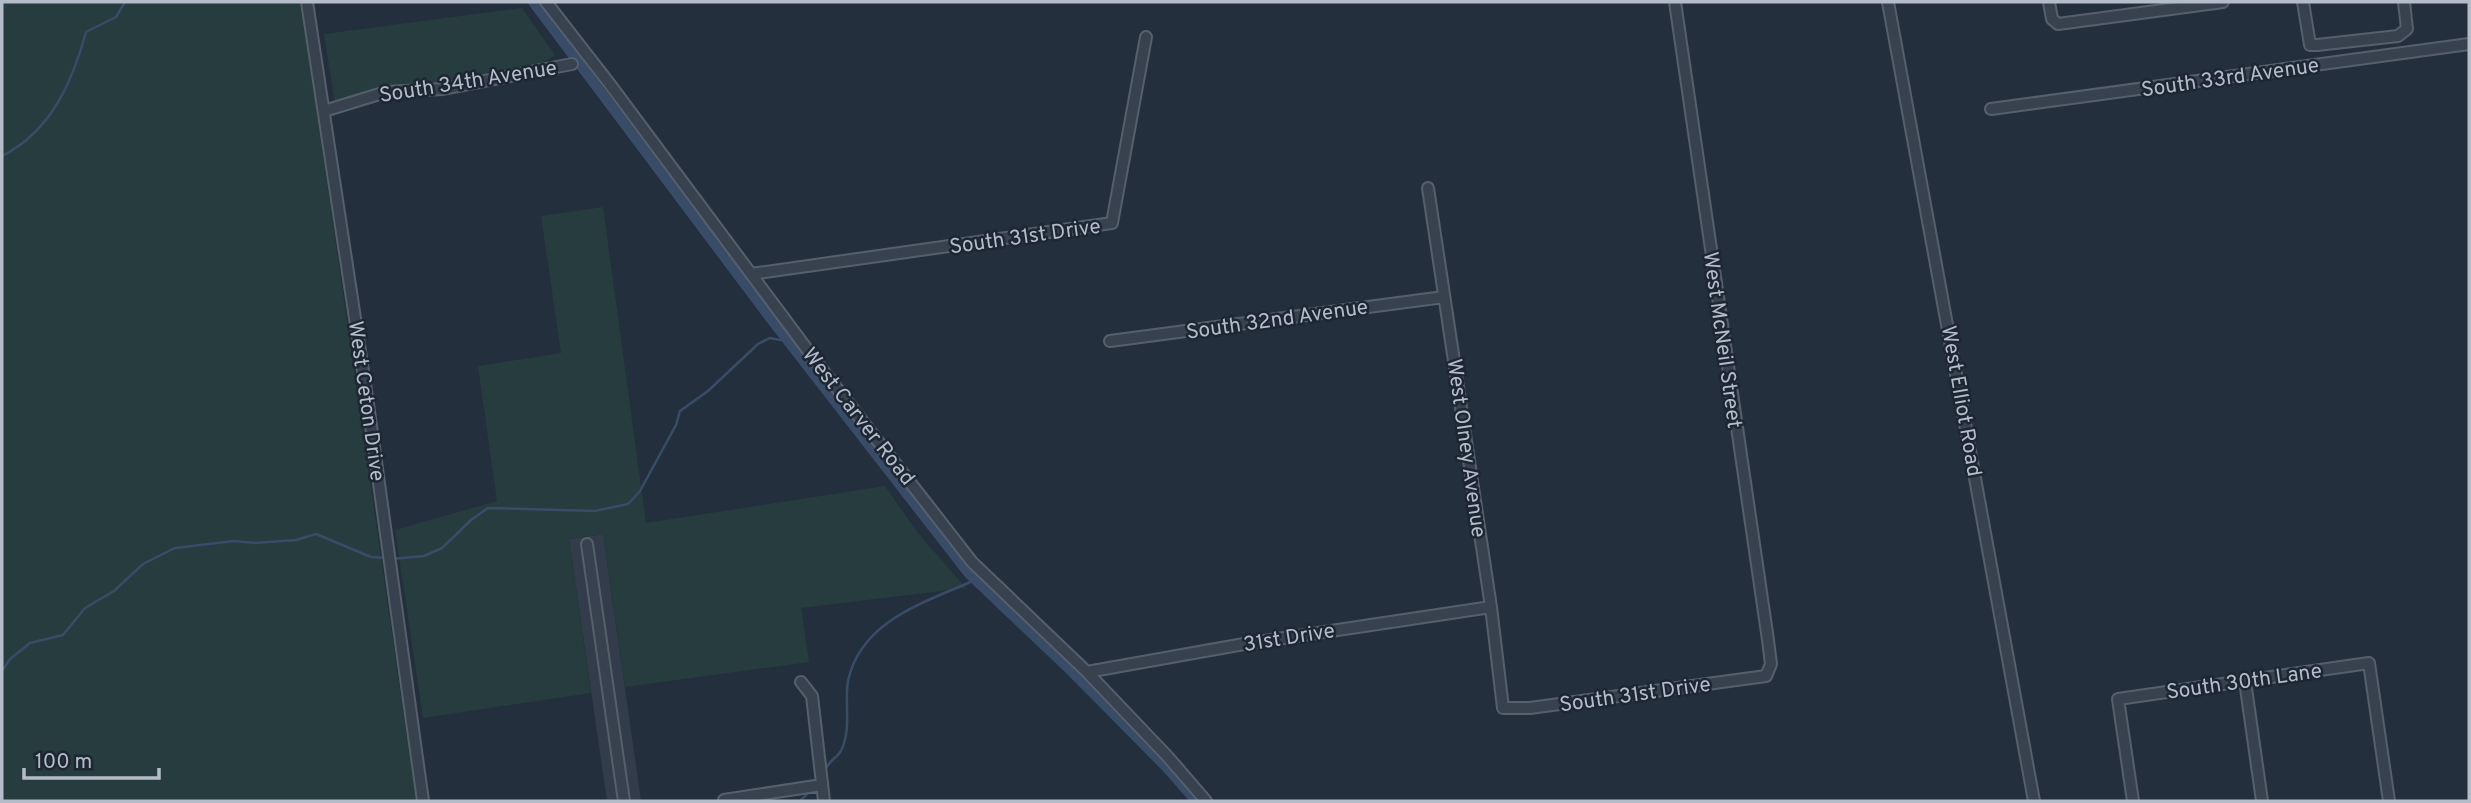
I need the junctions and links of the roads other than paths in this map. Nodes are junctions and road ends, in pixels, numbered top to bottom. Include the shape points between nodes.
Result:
1 (307, 2) edge
2 (545, 2) edge
3 (1675, 2) edge
4 (1888, 2) edge
5 (2049, 2) edge
6 (2222, 2) edge
7 (2303, 2) edge
8 (2404, 2) edge
9 (1146, 37) dead end
10 (2469, 44) edge
11 (572, 64) dead end
12 (1991, 109) dead end
13 (324, 111) junction
14 (1428, 188) dead end
15 (751, 274) junction
16 (1444, 297) junction
17 (1110, 341) dead end
18 (587, 544) dead end
19 (1491, 607) junction
20 (1087, 672) junction
21 (1766, 676) joint
22 (2245, 681) junction
23 (801, 682) dead end
24 (1503, 708) joint
25 (822, 785) junction
26 (724, 800) edge
27 (423, 801) edge
28 (625, 801) edge
29 (824, 801) edge
30 (1206, 801) edge
31 (2034, 801) edge
32 (2133, 801) edge
33 (2262, 801) edge
34 (2389, 801) edge

1 - 13 street, West Ceton Drive
2 - 15 street, West Carver Road
3 - 21 street, West McNeil Street via 1768,640 1771,664
4 - 31 street, West Elliot Road
5 - 6 street via 2054,22 2062,24
7 - 8 street via 2310,45 2398,36 2407,29
9 - 15 street, South 31st Drive via 1112,223
10 - 12 street, South 33rd Avenue
11 - 13 street, South 34th Avenue via 443,89 386,92
13 - 27 street, West Ceton Drive
14 - 16 street, West Olney Avenue
15 - 20 street, West Carver Road via 972,562
16 - 17 street, South 32nd Avenue
16 - 19 street, West Olney Avenue
18 - 28 street
19 - 20 street, 31st Drive
19 - 24 street, West Olney Avenue
20 - 30 street, West Carver Road
21 - 24 street, South 31st Drive
22 - 32 street, South 30th Lane via 2119,699
22 - 33 street
22 - 34 street, South 30th Lane via 2369,663
23 - 25 street via 811,696
25 - 26 street
25 - 29 street

